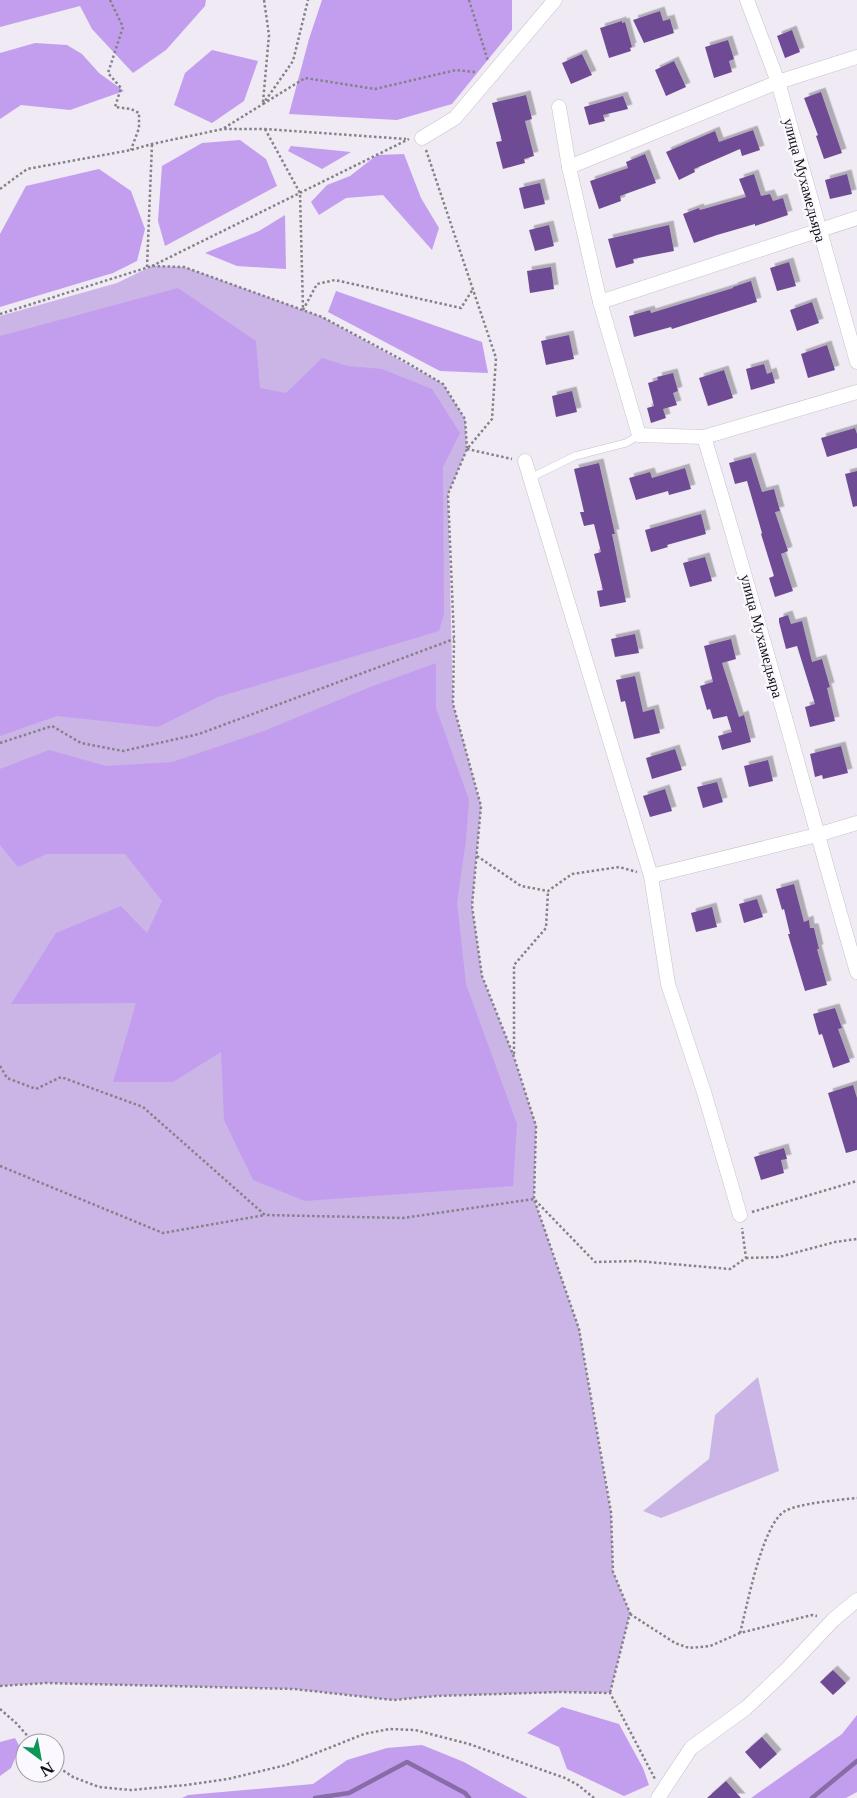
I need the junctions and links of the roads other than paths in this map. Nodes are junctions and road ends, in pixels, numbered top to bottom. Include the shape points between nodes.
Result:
1 (555, 0) edge
2 (747, 0) edge
3 (857, 57) edge
4 (778, 82) junction
5 (559, 107) dead end
6 (422, 138) road end
7 (569, 167) junction
8 (857, 218) edge
9 (819, 230) junction
10 (600, 302) junction
11 (857, 362) edge
12 (857, 392) edge
13 (639, 435) junction
14 (704, 437) junction
15 (525, 461) road end
16 (530, 478) junction
17 (857, 823) edge
18 (817, 836) junction
19 (650, 876) junction
20 (857, 972) edge
21 (740, 1216) road end
22 (857, 1600) edge
23 (660, 1795) edge

1 - 6 street via 455,118
2 - 4 street, улица Мухамедьяра
3 - 4 street
4 - 7 street
4 - 9 street, улица Мухамедьяра
5 - 7 street
7 - 10 street
8 - 9 street
9 - 10 street
9 - 11 street, улица Мухамедьяра
10 - 13 street
12 - 14 street
13 - 14 street
13 - 16 lane via 626,443 575,456
14 - 18 street, улица Мухамедьяра
15 - 16 street
16 - 19 street
17 - 18 street
18 - 19 street
18 - 20 street, улица Мухамедьяра
19 - 21 street via 668,984
22 - 23 street via 746,1708 691,1748

